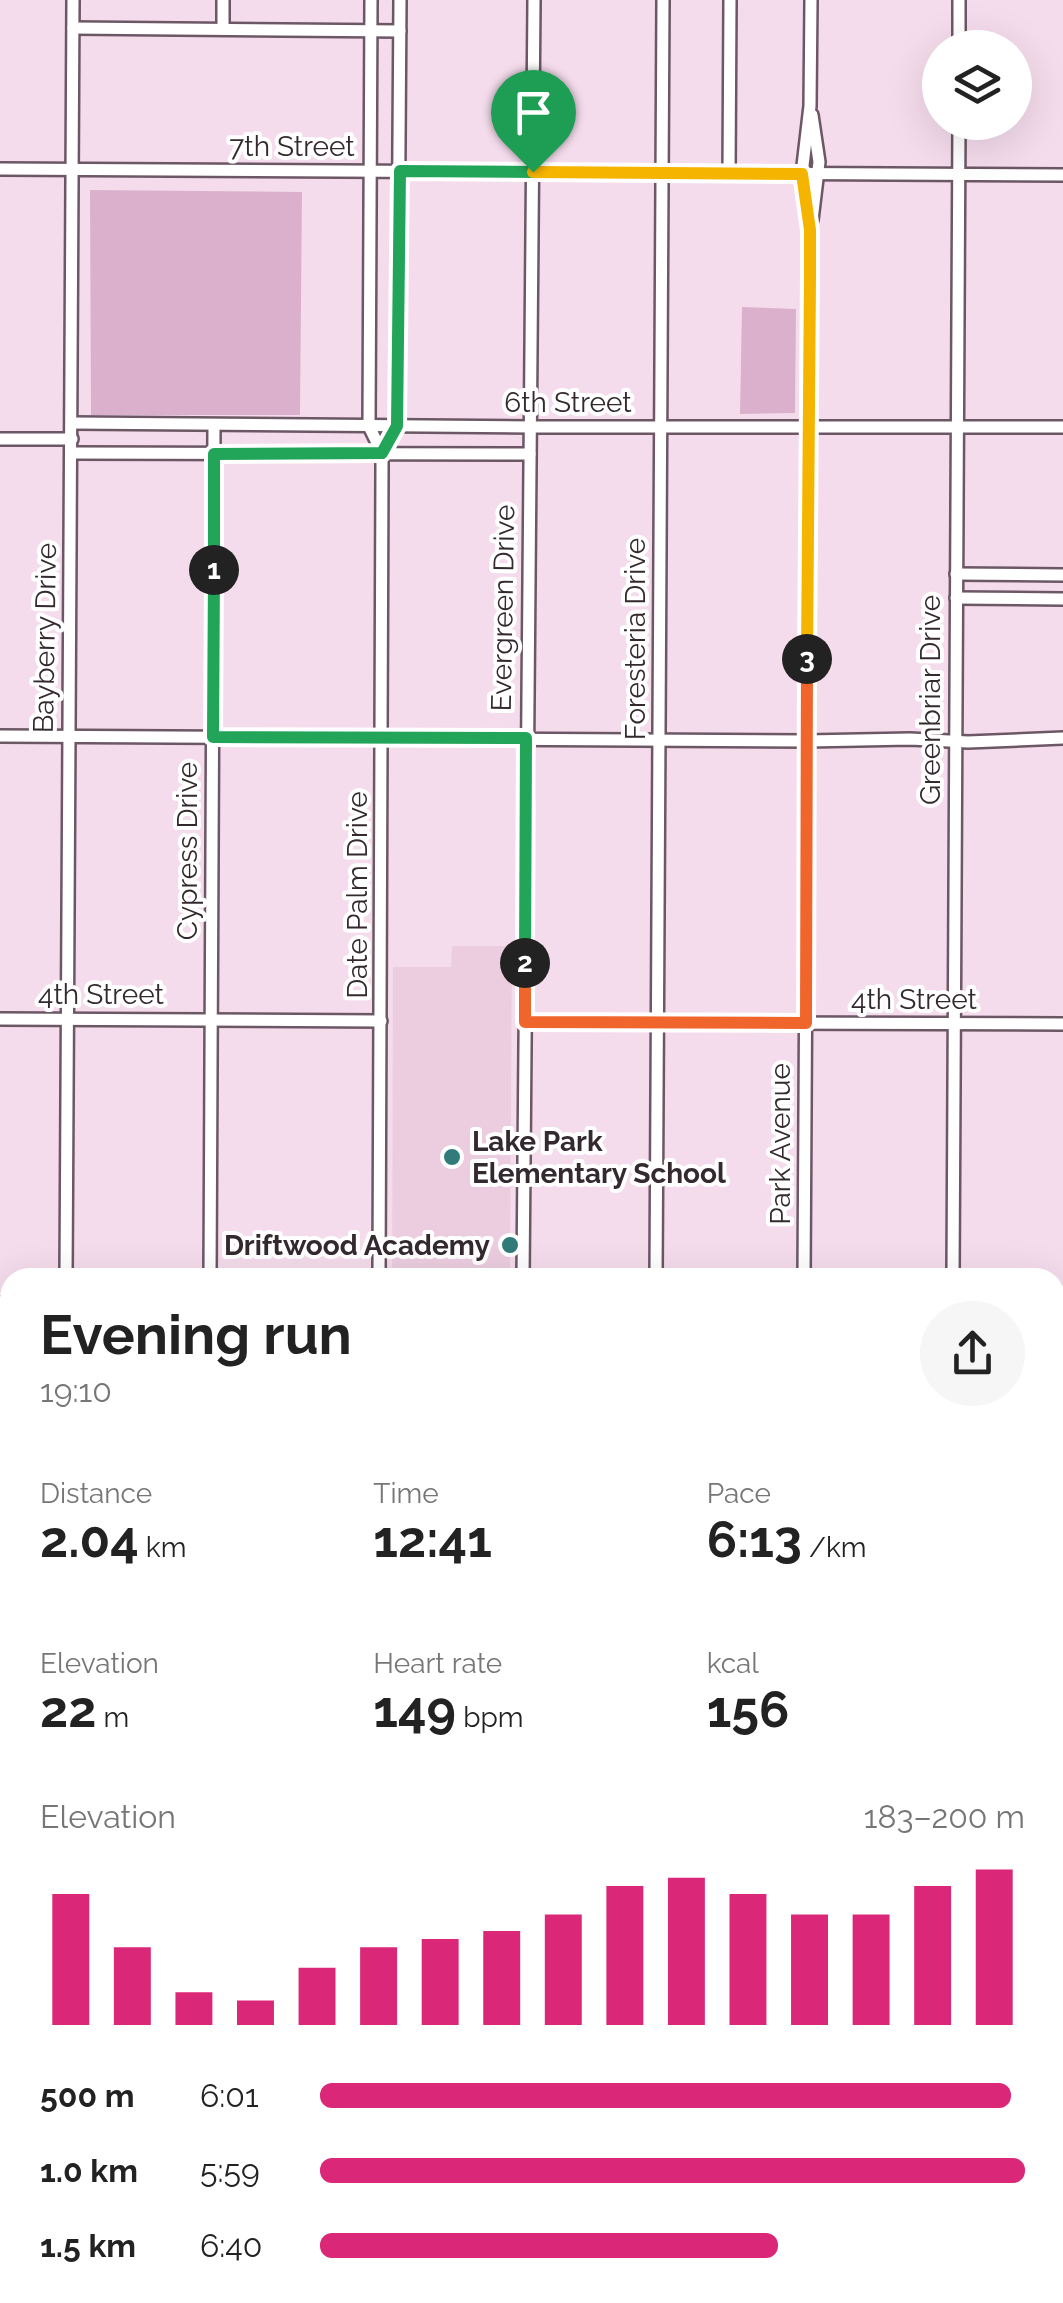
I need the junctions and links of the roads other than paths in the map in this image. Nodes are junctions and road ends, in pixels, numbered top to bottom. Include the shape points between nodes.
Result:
1 (73, 0) edge
2 (223, 0) edge
3 (372, 0) edge
4 (400, 0) edge
5 (534, 0) edge
6 (663, 0) edge
7 (730, 0) edge
8 (811, 0) edge
9 (959, 0) edge
10 (73, 28) junction
11 (223, 29) junction
12 (372, 30) junction
13 (959, 30) edge
14 (400, 31) junction
15 (810, 106) junction
16 (959, 140) edge
17 (0, 169) edge
18 (72, 170) junction
19 (370, 171) junction
20 (400, 171) junction
21 (533, 172) junction
22 (662, 173) junction
23 (729, 174) junction
24 (802, 174) junction
25 (818, 174) junction
26 (959, 175) junction
27 (1063, 176) edge
28 (810, 230) junction
29 (72, 423) junction
30 (214, 425) junction
31 (369, 426) junction
32 (397, 426) junction
33 (532, 427) junction
34 (661, 427) junction
35 (810, 427) junction
36 (959, 427) junction
37 (1063, 427) edge
38 (0, 438) edge
39 (72, 446) junction
40 (382, 453) junction
41 (214, 454) junction
42 (530, 454) junction
43 (956, 574) junction
44 (1063, 574) edge
45 (956, 598) junction
46 (1063, 599) edge
47 (0, 736) edge
48 (69, 736) junction
49 (213, 737) junction
50 (382, 738) junction
51 (526, 738) junction
52 (1063, 738) edge
53 (659, 739) junction
54 (806, 741) junction
55 (955, 741) junction
56 (0, 1019) edge
57 (68, 1019) junction
58 (212, 1020) junction
59 (381, 1021) junction
60 (525, 1022) junction
61 (658, 1022) junction
62 (806, 1023) junction
63 (954, 1024) junction
64 (1063, 1024) edge
65 (66, 1268) edge
66 (210, 1268) edge
67 (380, 1268) edge
68 (523, 1268) edge
69 (656, 1268) edge
70 (804, 1268) edge
71 (952, 1268) edge

1 - 10 street, Bayberry Drive
2 - 11 street
3 - 12 street, Date Palm Drive
4 - 14 street, Date Palm Drive
5 - 21 street, Evergreen Drive
6 - 22 street, Foresteria Drive
7 - 23 street
8 - 15 street, Park Avenue
9 - 13 street
10 - 11 street
10 - 18 street, Bayberry Drive
11 - 12 street
12 - 14 street
12 - 19 street, Date Palm Drive
14 - 20 street, Date Palm Drive
15 - 24 street, Park Avenue
15 - 25 street, Park Avenue
16 - 26 street, Greenbriar Drive
17 - 18 street, 7th Street
18 - 19 street, 7th Street
18 - 29 street, Bayberry Drive
19 - 20 street, 7th Street
19 - 31 street, Date Palm Drive
20 - 21 street, 7th Street
20 - 32 street, Date Palm Drive
21 - 22 street, 7th Street
21 - 33 street, Evergreen Drive
22 - 23 street, 7th Street
22 - 34 street, Foresteria Drive
23 - 24 street, 7th Street
24 - 25 street, 7th Street
24 - 28 street, Park Avenue
25 - 26 street, 7th Street
25 - 28 street, Park Avenue
26 - 27 street, 7th Street
26 - 36 street, Greenbriar Drive
28 - 35 street, Park Avenue
29 - 30 street, 6th Street
29 - 39 street, Bayberry Drive
30 - 31 street, 6th Street
30 - 41 street, Cypress Drive
31 - 32 street, 6th Street
31 - 40 street, Date Palm Drive
32 - 33 street, 6th Street
32 - 40 street, Date Palm Drive
33 - 34 street, 6th Street
33 - 42 street, Evergreen Drive
34 - 35 street, 6th Street
34 - 53 street, Foresteria Drive
35 - 36 street, 6th Street
35 - 54 street, Park Avenue
36 - 37 street, 6th Street
36 - 43 street, Greenbriar Drive
38 - 39 street, 6th Street
39 - 41 street, 6th Street
39 - 48 street, Bayberry Drive
40 - 41 street, 6th Street
40 - 42 street, 6th Street
40 - 50 street, Date Palm Drive
41 - 49 street, Cypress Drive
42 - 51 street, Evergreen Drive
43 - 44 street
43 - 45 street, Greenbriar Drive
45 - 46 street
45 - 55 street, Greenbriar Drive
47 - 48 street
48 - 49 street
48 - 57 street, Bayberry Drive
49 - 50 street
49 - 58 street, Cypress Drive
50 - 51 street
50 - 59 street, Date Palm Drive
51 - 53 street
51 - 60 street, Evergreen Drive
52 - 55 street
53 - 54 street
53 - 61 street, Foresteria Drive
54 - 55 street
54 - 62 street, Park Avenue
55 - 63 street, Greenbriar Drive
56 - 57 street, 4th Street
57 - 58 street, 4th Street
57 - 65 street, Bayberry Drive
58 - 59 street, 4th Street
58 - 66 street, Cypress Drive
59 - 67 street, Date Palm Drive
60 - 61 street, 4th Street
60 - 68 street, Evergreen Drive
61 - 62 street, 4th Street
61 - 69 street, Foresteria Drive
62 - 63 street, 4th Street
62 - 70 street, Park Avenue
63 - 64 street, 4th Street
63 - 71 street, Greenbriar Drive

